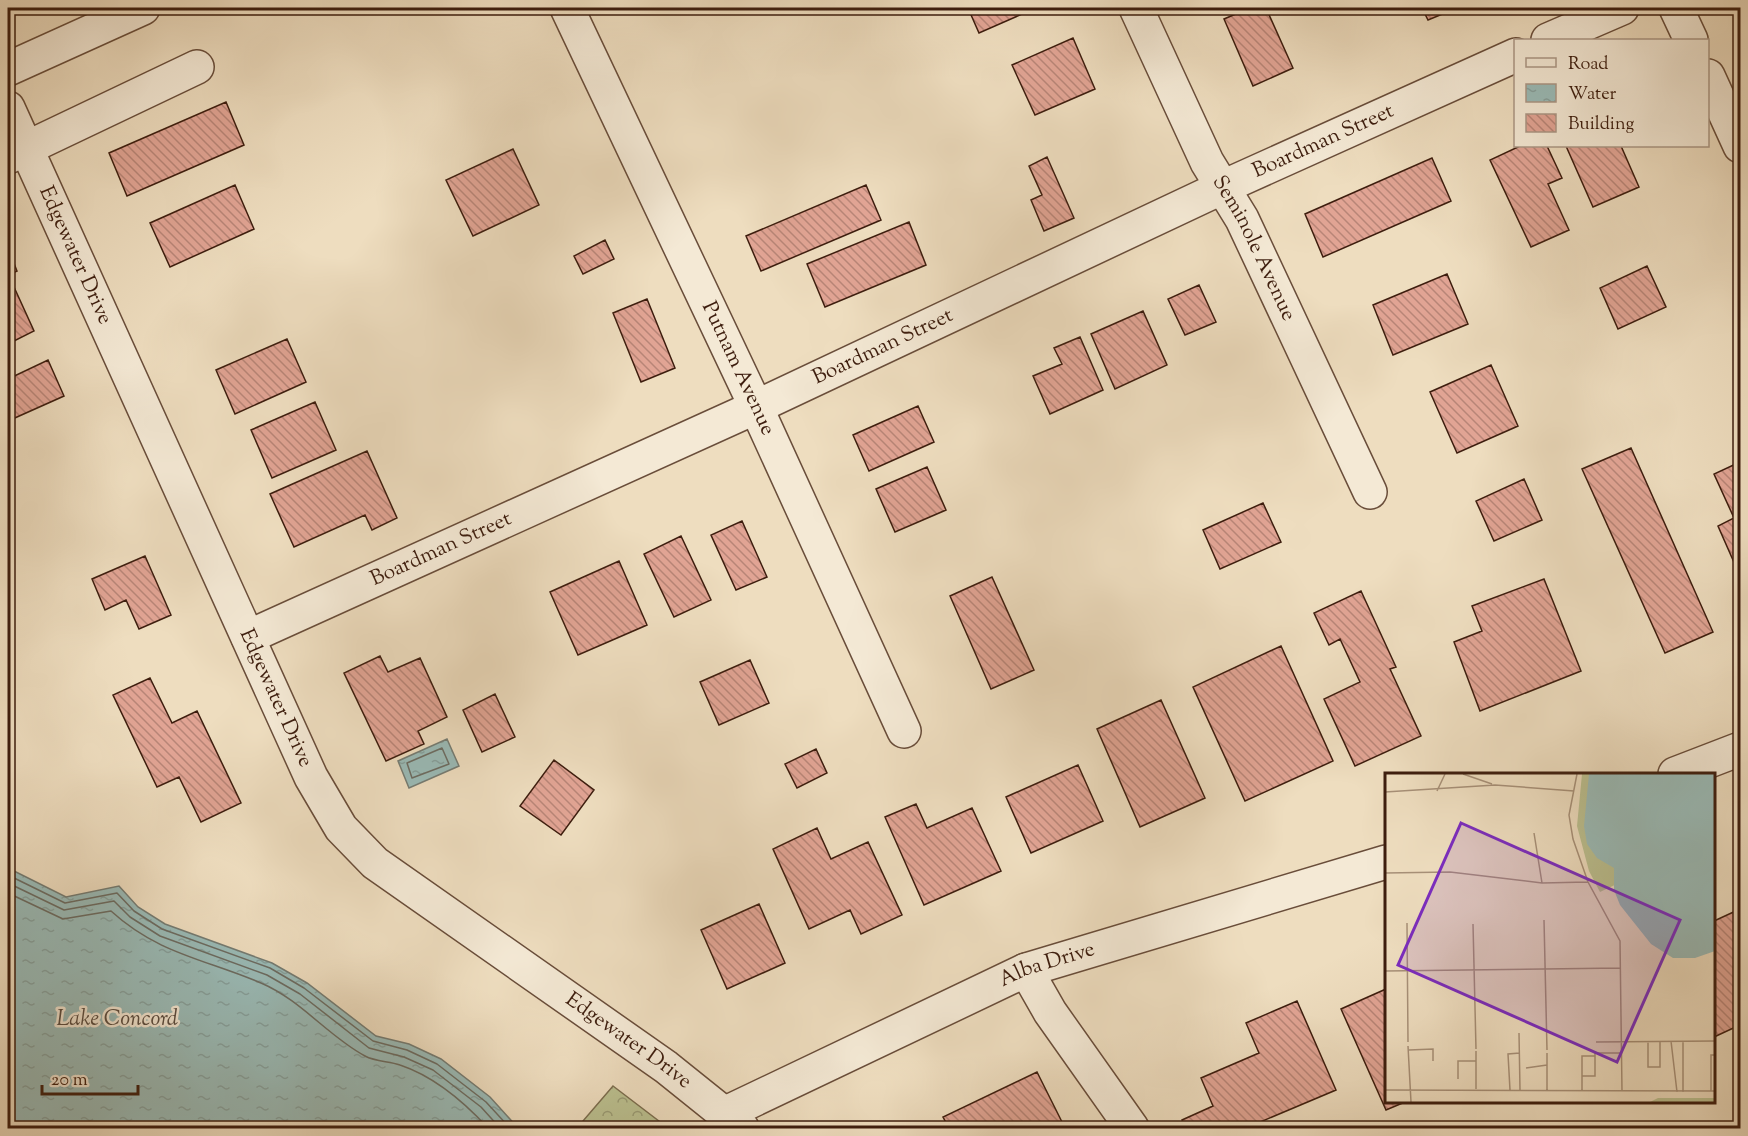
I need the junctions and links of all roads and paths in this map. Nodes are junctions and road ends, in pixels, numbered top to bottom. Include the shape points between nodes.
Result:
1 (143, 8) edge
2 (567, 8) edge
3 (1136, 8) edge
4 (1622, 8) edge
5 (1676, 8) edge
6 (1550, 39) edge
7 (1691, 39) edge
8 (1514, 55) edge
9 (197, 67) dead end
10 (8, 69) edge
11 (1709, 80) edge
12 (8, 108) edge
13 (1740, 146) edge
14 (16, 152) edge
15 (1223, 187) junction
16 (756, 407) junction
17 (1370, 492) dead end
18 (248, 637) junction
19 (904, 731) dead end
20 (1740, 749) edge
21 (1678, 773) edge
22 (1385, 861) edge
23 (1026, 970) junction
24 (734, 1121) edge
25 (1132, 1128) edge

1 - 10 street
2 - 16 street, Putnam Avenue
3 - 15 street, Seminole Avenue via 1207,162
4 - 6 street
5 - 7 street
8 - 15 street, Boardman Street
9 - 14 street
11 - 13 street
12 - 14 street, Edgewater Drive
14 - 18 street, Edgewater Drive
15 - 16 street, Boardman Street
15 - 17 street, Seminole Avenue via 1242,219
16 - 18 street, Boardman Street
16 - 19 street, Putnam Avenue
18 - 24 street, Edgewater Drive via 322,800 355,845 404,885 666,1067
20 - 21 street
22 - 23 street, Alba Drive
23 - 24 street, Alba Drive
23 - 25 street via 1050,1012

